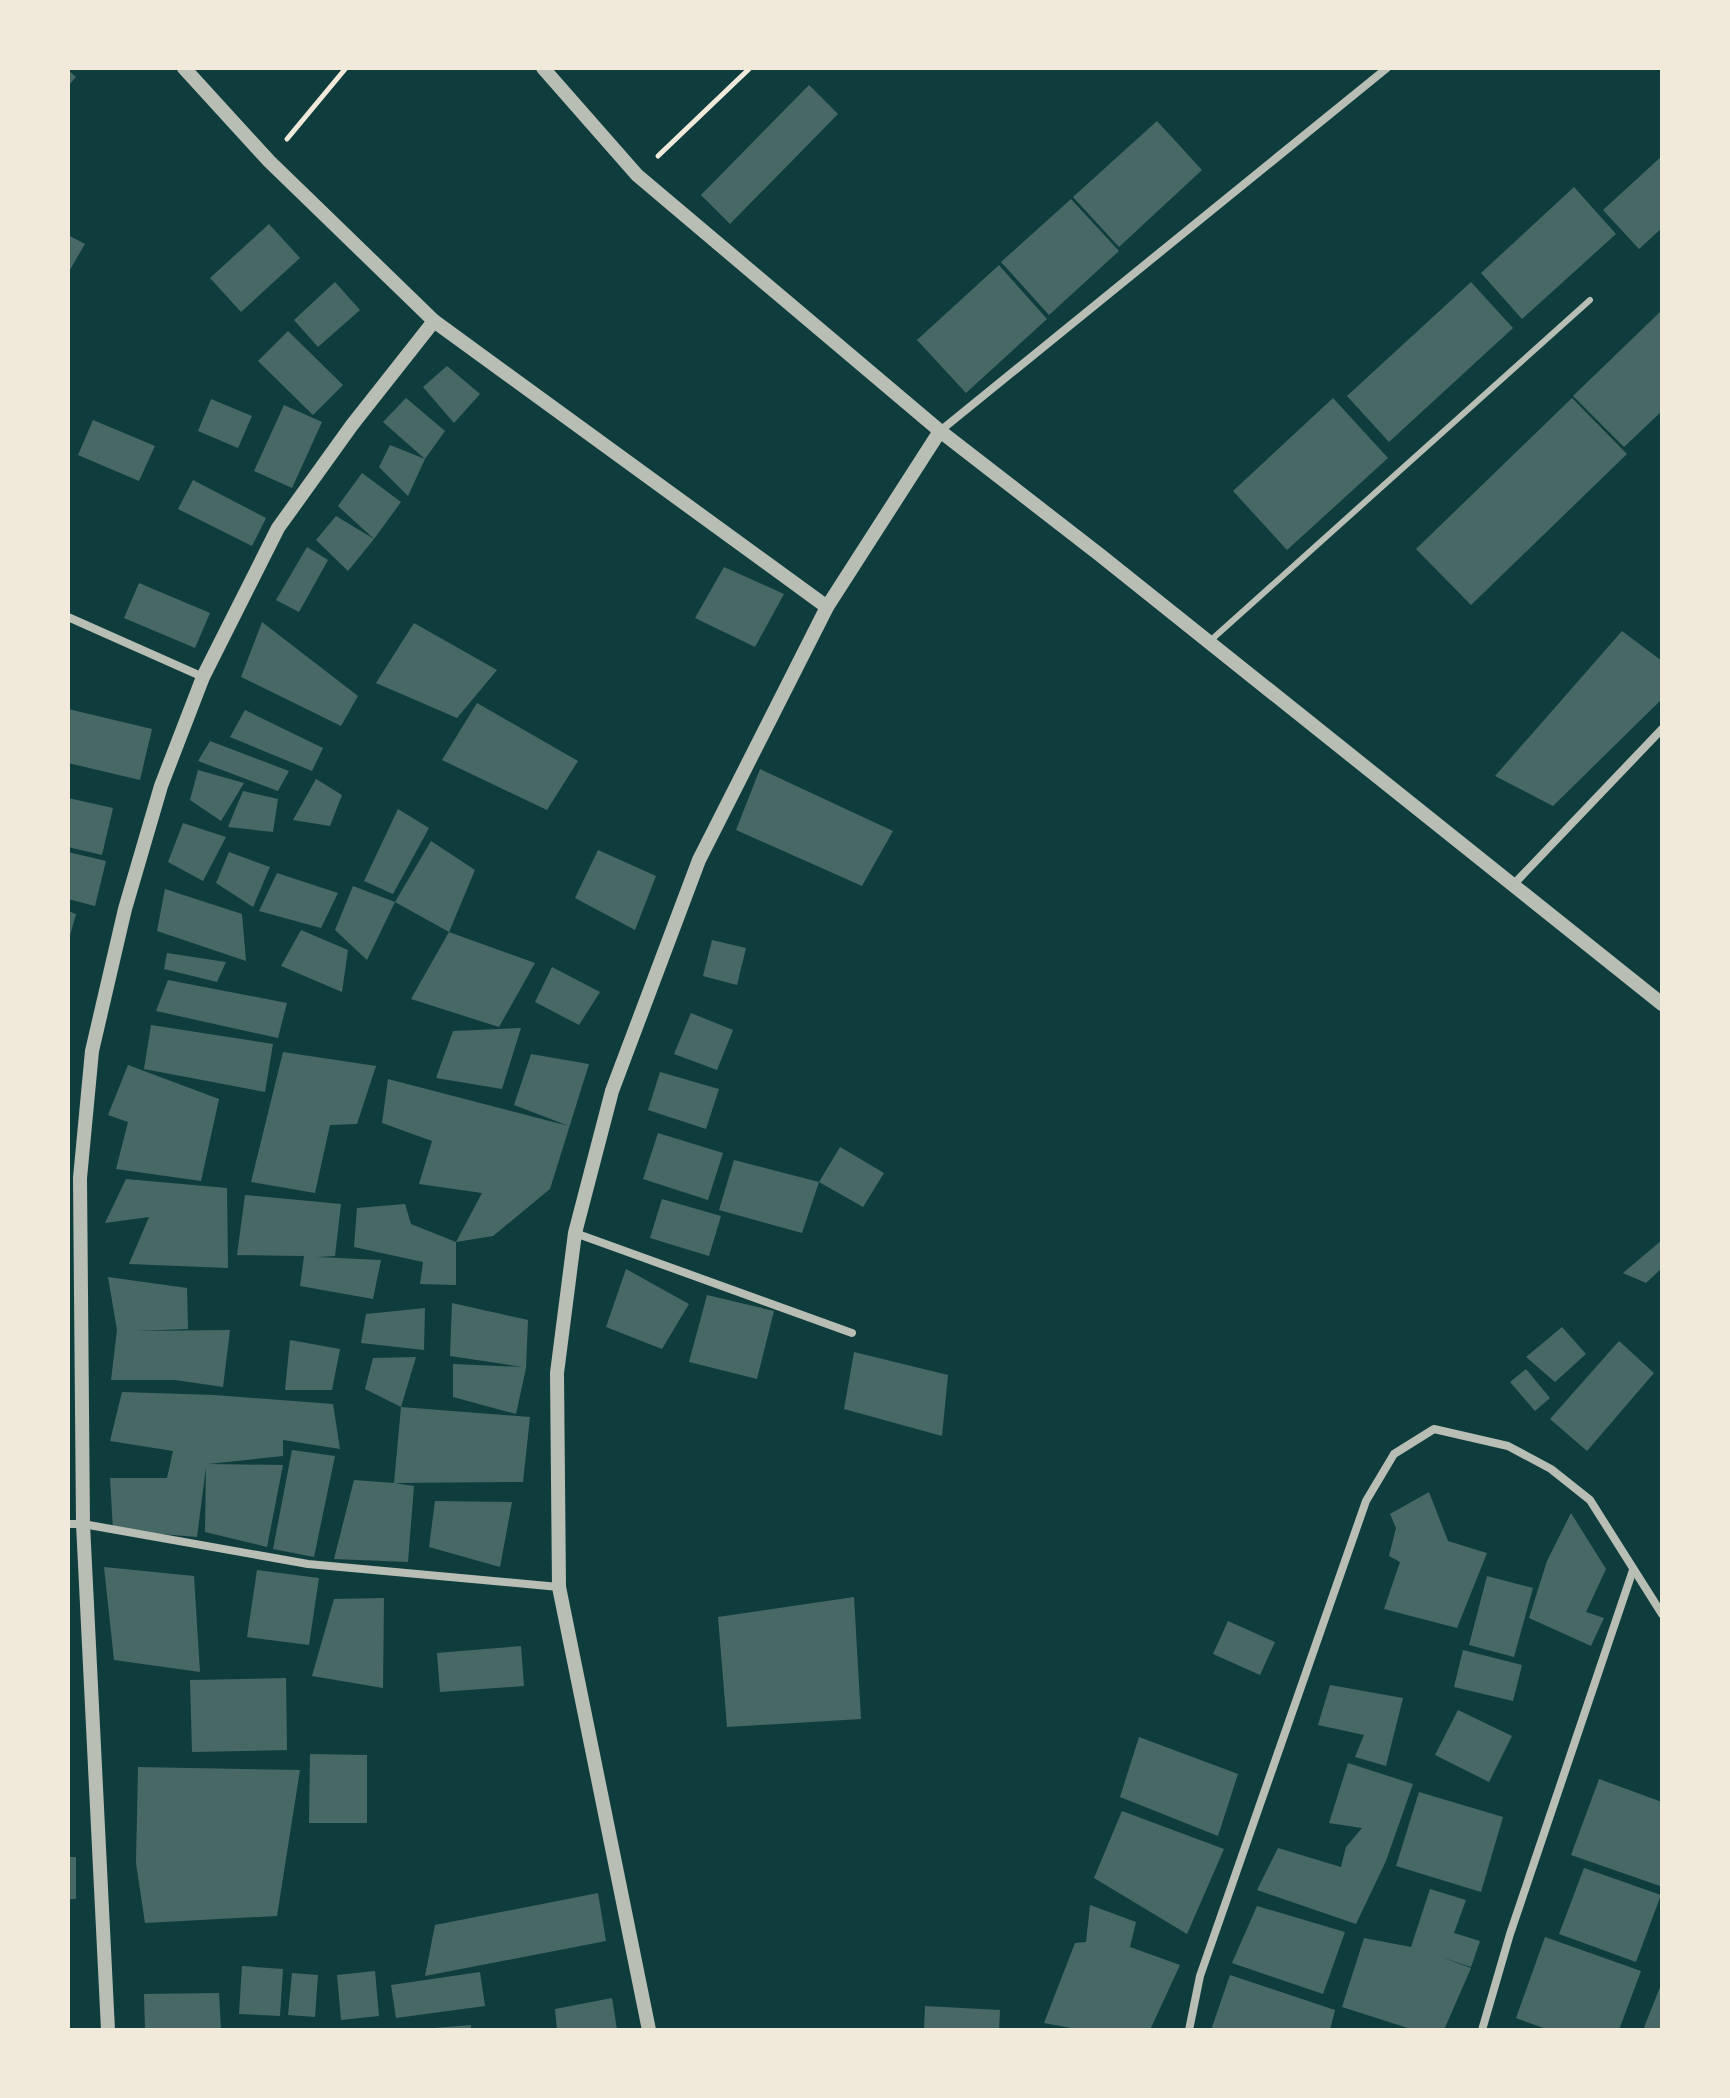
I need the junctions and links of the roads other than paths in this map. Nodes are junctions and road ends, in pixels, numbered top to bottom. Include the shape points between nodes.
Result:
1 (184, 68) edge
2 (543, 68) edge
3 (1387, 68) edge
4 (1590, 300) dead end
5 (434, 321) junction
6 (940, 431) junction
7 (827, 607) junction
8 (68, 617) edge
9 (1208, 643) junction
10 (203, 677) junction
11 (1662, 729) edge
12 (1512, 886) junction
13 (1662, 1004) edge
14 (575, 1233) junction
15 (852, 1333) dead end
16 (75, 1524) edge
17 (1633, 1570) junction
18 (559, 1587) junction
19 (1662, 1614) edge
20 (108, 2030) edge
21 (649, 2030) edge
22 (1189, 2030) edge
23 (1482, 2030) edge

1 - 5 street via 269,161
2 - 6 street via 637,175
3 - 6 street
4 - 9 lane
5 - 7 street
5 - 10 street via 278,528
6 - 7 street
6 - 9 street
7 - 14 street via 699,860 612,1091
8 - 10 street
9 - 12 street
10 - 16 street via 161,786 92,1051 80,1178
11 - 12 street
12 - 13 street
14 - 15 street
14 - 18 street via 557,1373
16 - 18 street via 308,1564
16 - 20 street
17 - 19 street
17 - 22 street via 1590,1500 1551,1469 1508,1446 1434,1429 1394,1454 1366,1501 1200,1976
17 - 23 street
18 - 21 street

